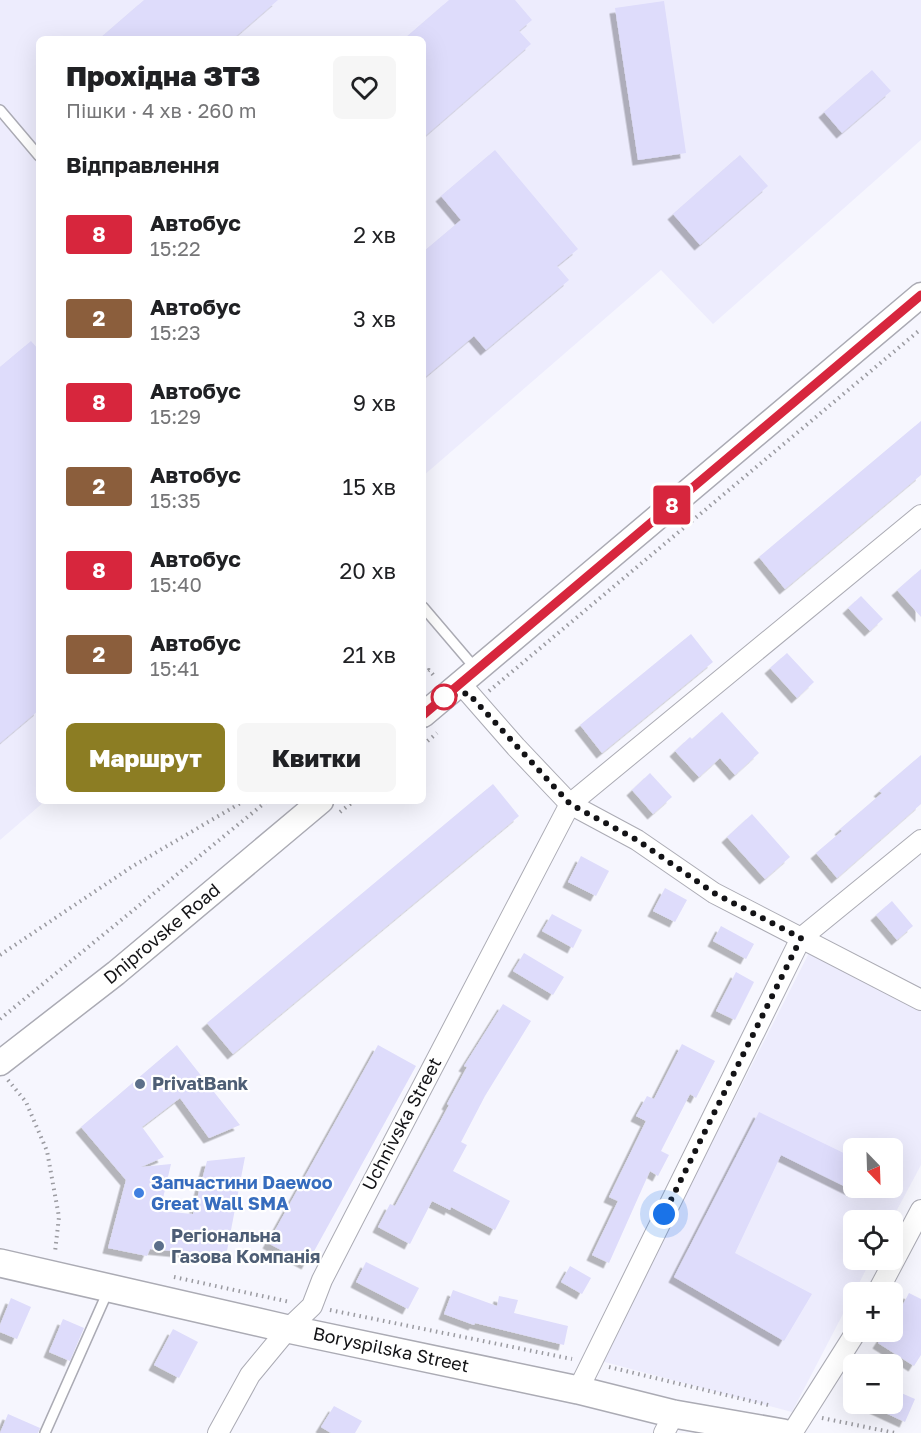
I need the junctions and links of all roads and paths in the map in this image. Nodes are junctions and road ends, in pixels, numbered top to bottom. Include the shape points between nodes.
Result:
1 (0, 110) edge
2 (36, 152) edge
3 (921, 295) edge
4 (921, 329) edge
5 (921, 515) edge
6 (426, 612) edge
7 (429, 670) dead end
8 (426, 671) edge
9 (468, 677) junction
10 (476, 702) junction
11 (431, 723) edge
12 (239, 804) edge
13 (263, 804) edge
14 (317, 804) edge
15 (570, 804) junction
16 (921, 840) edge
17 (801, 938) junction
18 (0, 955) edge
19 (921, 1000) edge
20 (0, 1019) edge
21 (3, 1071) edge
22 (921, 1210) edge
23 (66, 1254) dead end
24 (0, 1263) edge
25 (171, 1277) dead end
26 (883, 1282) edge
27 (108, 1288) junction
28 (312, 1306) junction
29 (288, 1329) junction
30 (850, 1342) edge
31 (591, 1362) junction
32 (578, 1390) junction
33 (770, 1406) dead end
34 (804, 1414) junction
35 (669, 1423) edge
36 (45, 1433) edge
37 (218, 1433) edge
38 (783, 1433) edge
39 (792, 1433) edge
40 (895, 1433) edge

1 - 2 lane
3 - 9 street
4 - 10 path
5 - 15 street
6 - 9 lane
7 - 8 path
9 - 10 street
9 - 11 street
10 - 15 street
12 - 18 path via 133,866
13 - 20 path
14 - 21 street, Dniprovske Road
15 - 17 street via 637,840 714,893
15 - 28 street, Uchnivska Street
16 - 17 street
17 - 19 street
17 - 31 street
21 - 23 path via 26,1102 46,1151 59,1217 54,1252
22 - 26 street
24 - 27 main road, Boryspilska Street
25 - 28 path
27 - 29 main road, Boryspilska Street
27 - 36 lane
28 - 29 street, Uchnivska Street
28 - 31 path
29 - 32 main road, Boryspilska Street
29 - 37 street, Uchnivska Street via 250,1375
30 - 34 street
31 - 32 street
31 - 33 path
32 - 35 main road, Boryspilska Street
34 - 39 street
34 - 40 path
35 - 38 main road, Boryspilska Street

